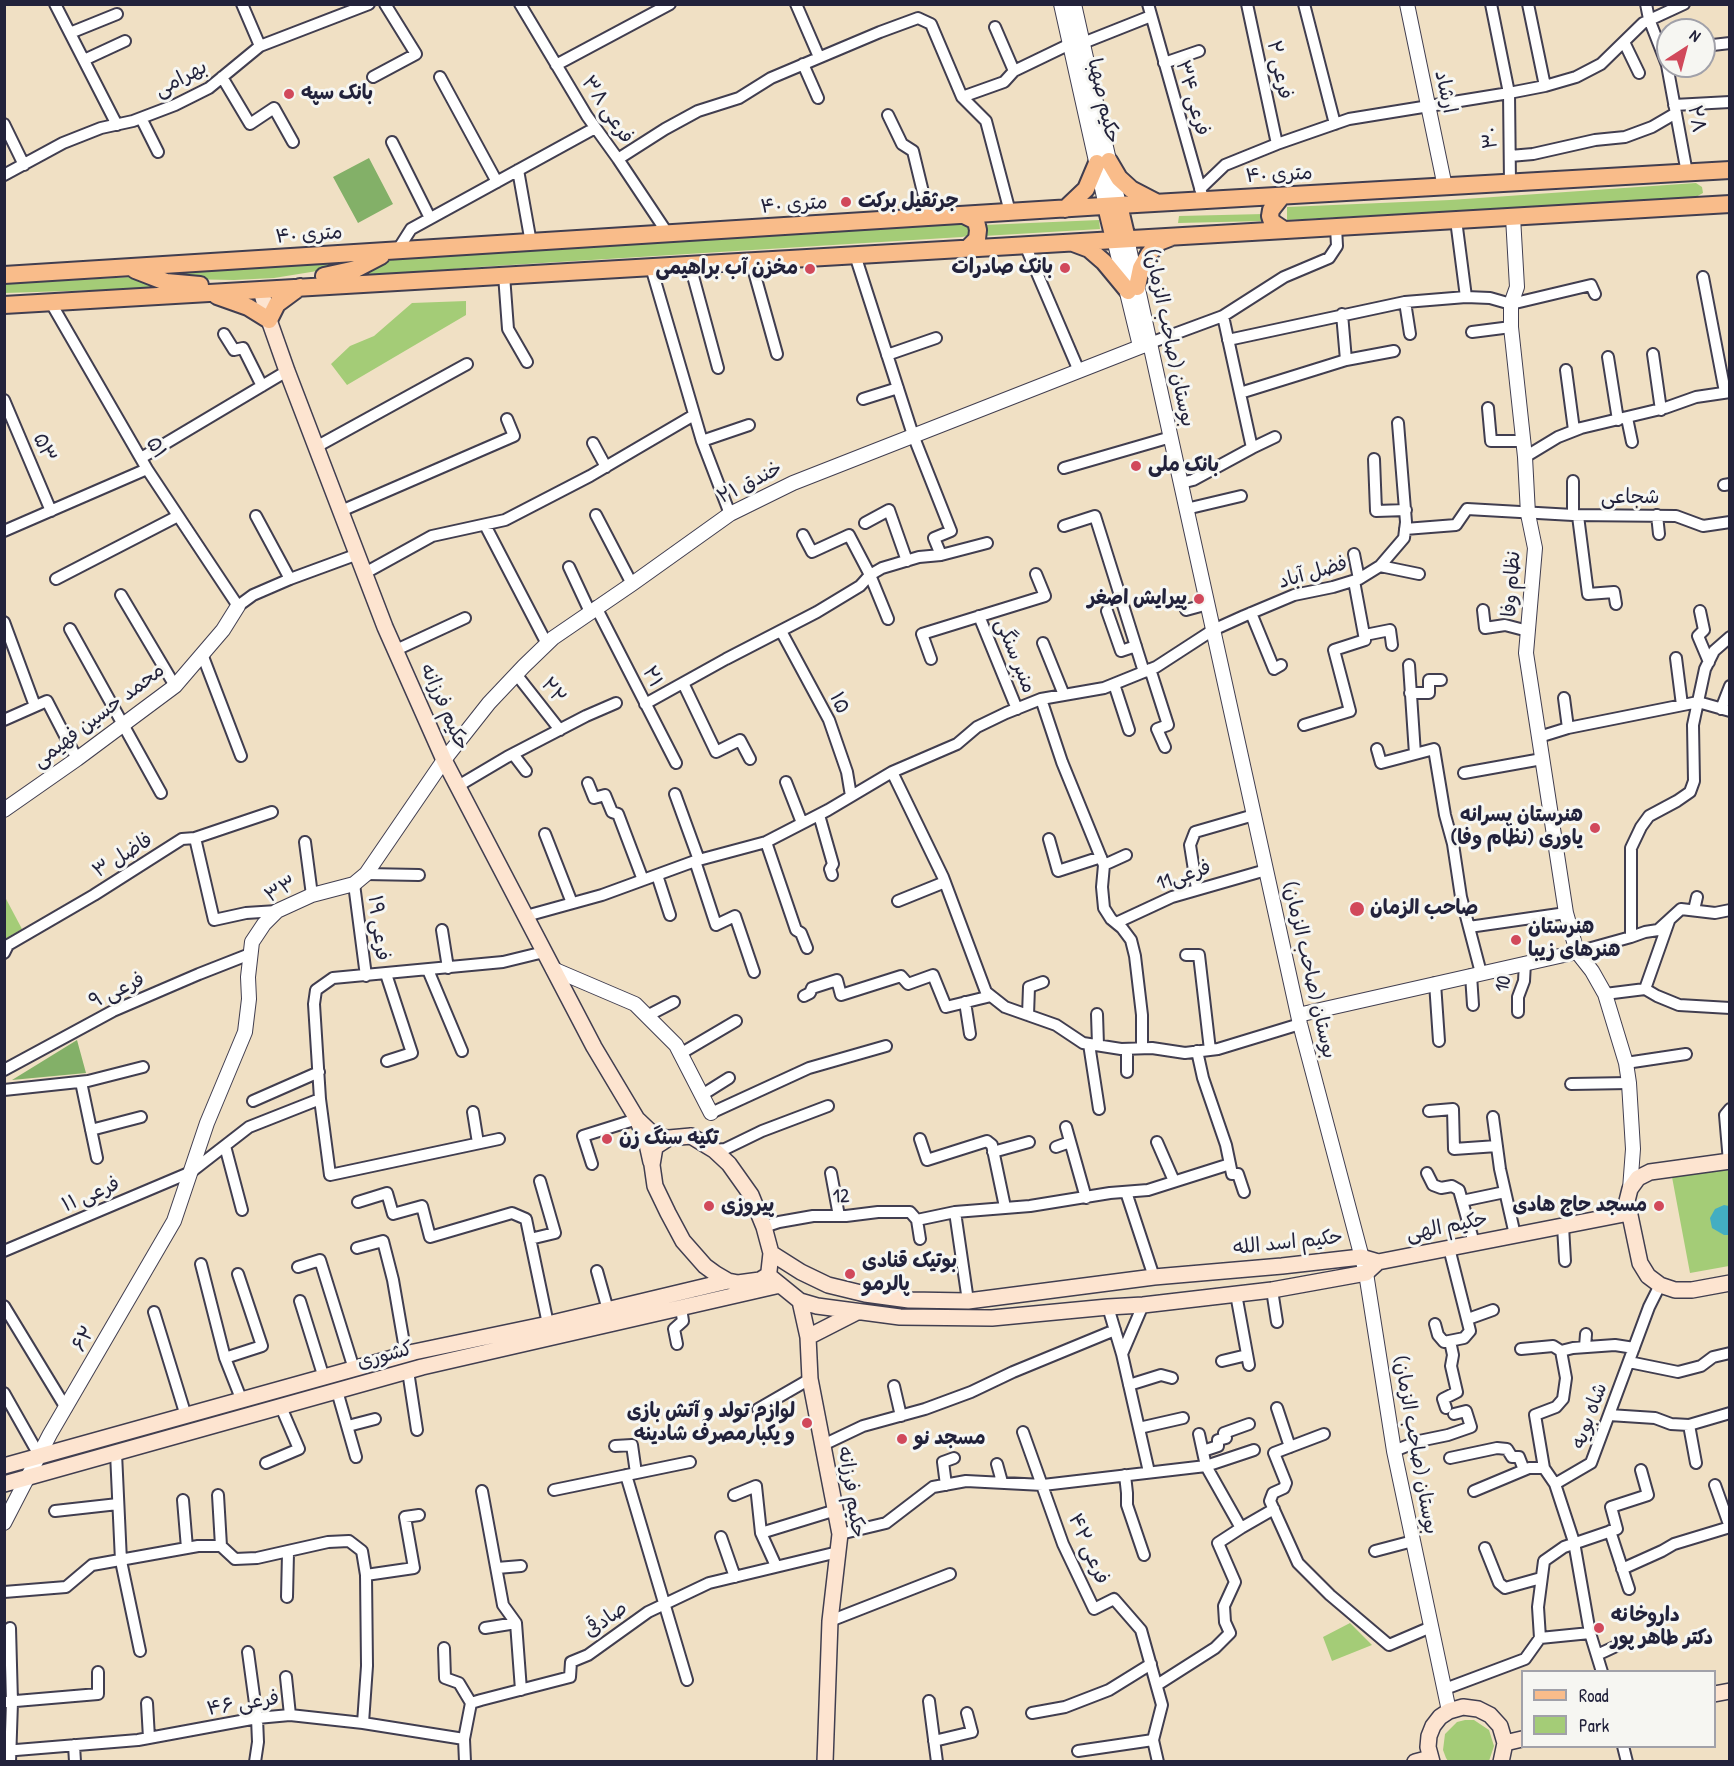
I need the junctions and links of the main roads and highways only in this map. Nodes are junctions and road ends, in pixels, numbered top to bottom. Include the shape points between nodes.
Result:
1 (1730, 170) edge
2 (1282, 196) junction
3 (1159, 203) junction
4 (1730, 204) edge
5 (1113, 206) junction
6 (1065, 209) junction
7 (964, 215) junction
8 (1284, 230) junction
9 (1172, 237) junction
10 (1121, 239) junction
11 (1073, 242) junction
12 (968, 248) junction
13 (396, 251) junction
14 (128, 268) junction
15 (4, 275) edge
16 (301, 287) junction
17 (261, 290) junction
18 (208, 293) junction
19 (4, 305) edge
20 (269, 320) junction
21 (637, 1119) junction
22 (669, 1138) junction
23 (1729, 1162) edge
24 (651, 1165) junction
25 (1629, 1213) junction
26 (771, 1253) junction
27 (1378, 1262) junction
28 (1282, 1266) junction
29 (768, 1275) junction
30 (728, 1281) junction
31 (1730, 1283) edge
32 (780, 1285) junction
33 (1279, 1288) junction
34 (800, 1301) junction
35 (858, 1312) junction
36 (808, 1337) junction
37 (4, 1466) edge
38 (4, 1484) edge
39 (1521, 1739) edge
40 (1505, 1743) junction
41 (1426, 1760) edge
42 (825, 1761) edge
43 (1501, 1761) edge

1 - 2 main road, ۴۰ متری
2 - 3 main road, ۴۰ متری via 1202,195
2 - 8 main road via 1270,216
3 - 5 main road, ۴۰ متری
3 - 6 main road via 1131,189 1103,162 1086,189
4 - 8 main road
5 - 6 main road, ۴۰ متری
5 - 10 main road
6 - 7 main road, ۴۰ متری
7 - 12 main road via 976,221 978,230 977,239
7 - 13 main road, ۴۰ متری
8 - 9 main road
9 - 10 main road
9 - 11 main road via 1160,242 1149,254 1133,289 1089,249
10 - 11 main road
11 - 12 main road
12 - 16 main road
13 - 14 main road, ۴۰ متری
13 - 17 main road via 345,273 276,280
14 - 15 main road, ۴۰ متری
14 - 17 main road via 166,282 251,283
16 - 17 main road
16 - 20 main road via 277,304
17 - 18 main road
17 - 20 main road, حکیم فرزانه
18 - 19 main road
18 - 20 main road via 248,307
20 - 21 main road, حکیم فرزانه via 357,554 444,760 594,1047
21 - 22 main road via 656,1137
21 - 24 main road
22 - 24 main road via 655,1147
22 - 26 main road via 691,1136 729,1164 751,1195
23 - 25 main road via 1650,1172 1638,1178 1630,1189
24 - 30 main road via 655,1186 683,1240 705,1266
25 - 27 main road, حکیم الهی
25 - 31 main road via 1640,1263 1660,1285 1692,1290
26 - 28 main road, حکیم اسد الله via 828,1285 909,1300 968,1301 1154,1276
26 - 29 main road
27 - 28 main road, حکیم اسد الله via 1362,1257
27 - 33 main road, حکیم اسد الله via 1366,1273
28 - 33 main road
29 - 30 main road, کشوری via 748,1282
29 - 32 main road
30 - 37 main road, کشوری via 406,1354
32 - 34 main road
32 - 38 main road, کشوری via 408,1371
33 - 35 main road, حکیم اسد الله via 992,1318 900,1317
34 - 35 main road, حکیم اسد الله
34 - 36 main road, حکیم فرزانه
35 - 36 main road
36 - 42 main road, حکیم فرزانه via 810,1379 840,1534 830,1621
39 - 40 main road
40 - 41 main road via 1500,1726 1490,1715 1478,1708 1463,1707 1449,1711 1433,1726
40 - 43 main road

